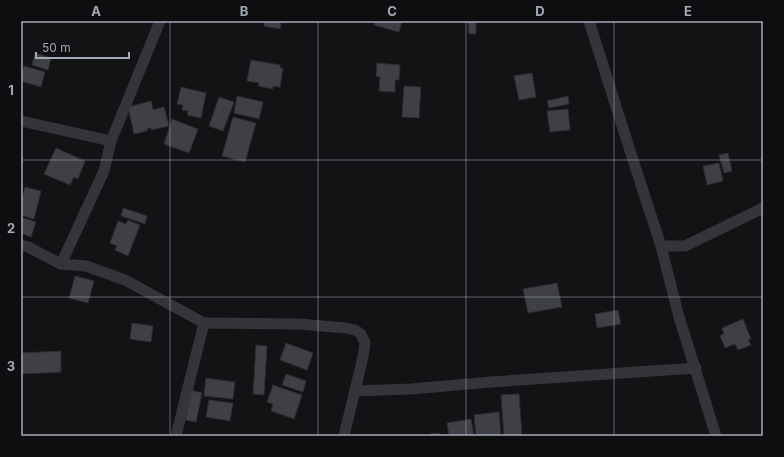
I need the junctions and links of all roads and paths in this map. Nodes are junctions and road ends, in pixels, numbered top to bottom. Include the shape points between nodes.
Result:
1 (160, 21) edge
2 (589, 21) edge
3 (21, 121) edge
4 (111, 141) junction
5 (763, 208) edge
6 (21, 245) edge
7 (661, 246) junction
8 (60, 264) junction
9 (204, 323) junction
10 (696, 368) junction
11 (355, 391) junction
12 (176, 436) edge
13 (344, 436) edge
14 (716, 436) edge

1 - 4 street
2 - 7 street
3 - 4 street
4 - 8 street via 104,172
5 - 7 street via 685,246
6 - 8 street
7 - 10 street via 679,317
8 - 9 street via 86,266 125,280
9 - 11 street via 299,324 355,330 362,334 365,343
9 - 12 street
10 - 11 street
10 - 14 street
11 - 13 street

